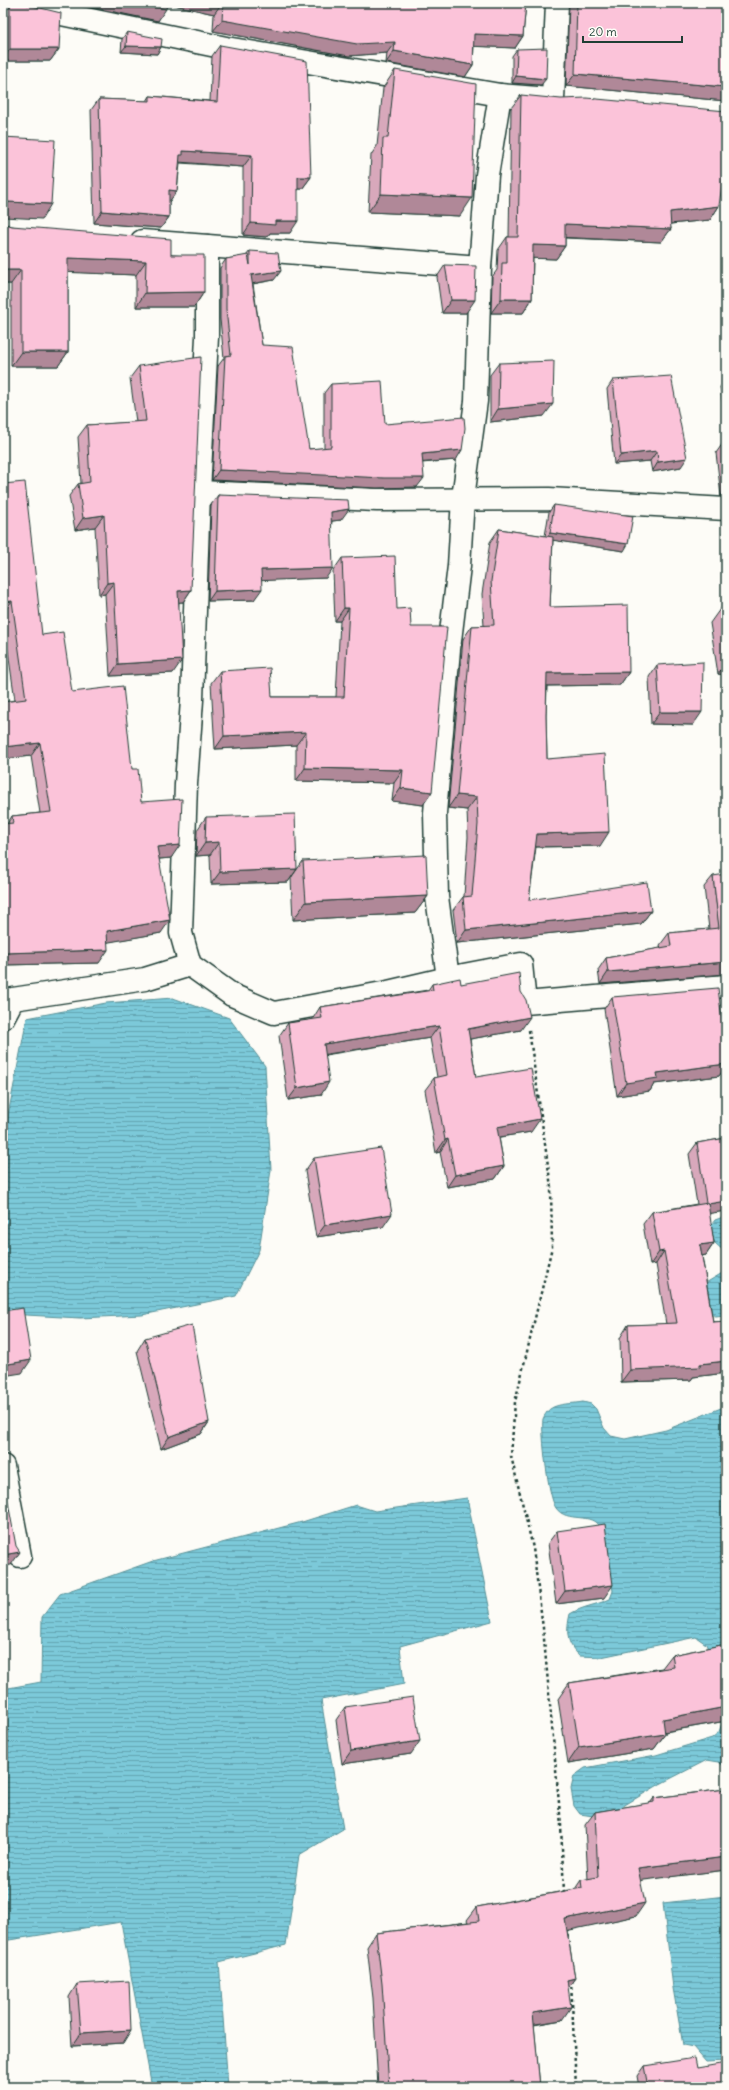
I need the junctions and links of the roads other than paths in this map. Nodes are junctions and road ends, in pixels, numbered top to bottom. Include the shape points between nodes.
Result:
1 (8, 3) edge
2 (557, 3) edge
3 (500, 95) junction
4 (577, 99) edge
5 (553, 100) junction
6 (120, 239) edge
7 (207, 246) junction
8 (480, 266) junction
9 (199, 492) junction
10 (463, 498) junction
11 (726, 509) edge
12 (190, 965) junction
13 (448, 978) junction
14 (726, 986) edge
15 (3, 1018) edge
16 (3, 1466) edge
17 (20, 1556) edge

1 - 3 street via 226,48
2 - 5 street
3 - 5 street
3 - 8 street via 487,175
4 - 5 street
6 - 7 street
7 - 8 street
7 - 9 street via 207,337
8 - 10 street via 476,401
9 - 10 street via 377,500
9 - 12 street via 181,934
10 - 11 street via 549,499
10 - 13 street via 459,566 435,813 437,897
12 - 13 street via 232,995 274,1012 388,992
12 - 15 street via 145,979 13,999
13 - 14 street via 521,964 525,1003
16 - 17 street

